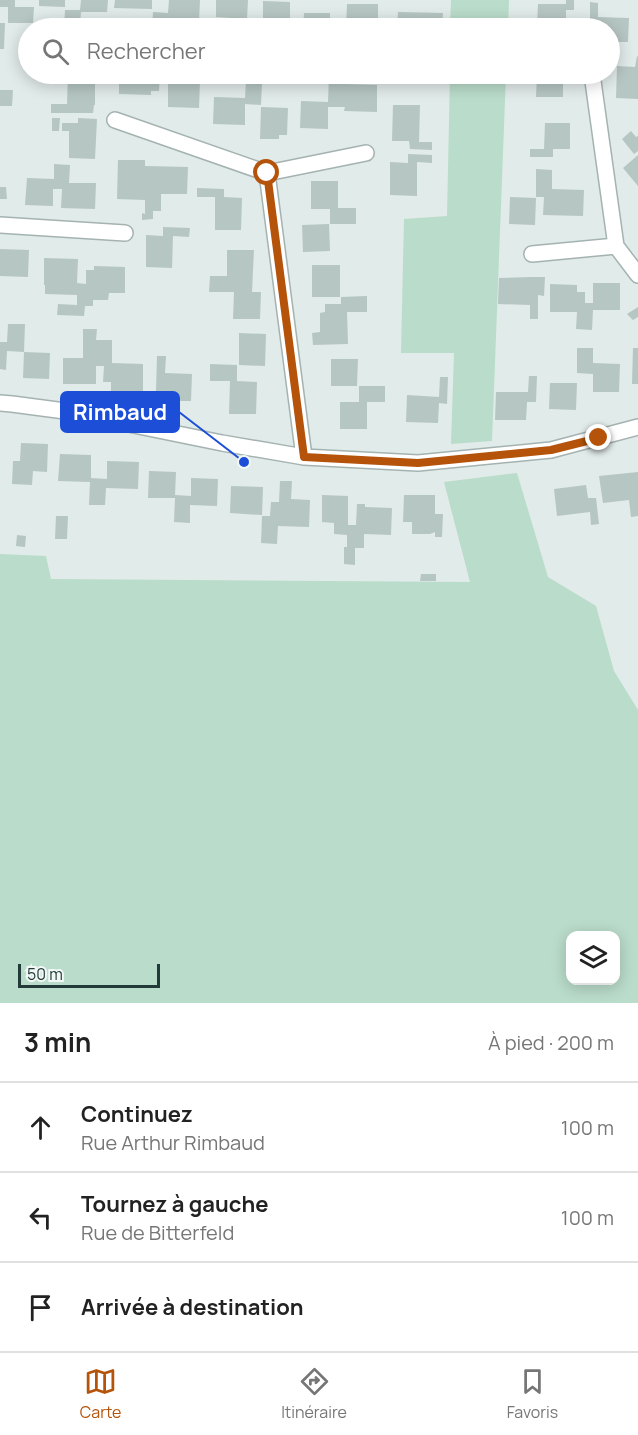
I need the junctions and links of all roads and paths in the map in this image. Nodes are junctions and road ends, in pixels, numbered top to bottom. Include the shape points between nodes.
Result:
1 (593, 84) edge
2 (115, 120) dead end
3 (366, 153) dead end
4 (267, 173) junction
5 (0, 225) edge
6 (125, 232) dead end
7 (616, 246) junction
8 (532, 254) dead end
9 (638, 275) edge
10 (0, 404) edge
11 (638, 427) edge
12 (304, 457) junction

1 - 7 street
2 - 4 street
3 - 4 street
4 - 12 street
5 - 6 street
7 - 8 street
7 - 9 street
10 - 12 street via 65,411
11 - 12 street via 551,450 471,459 418,463

